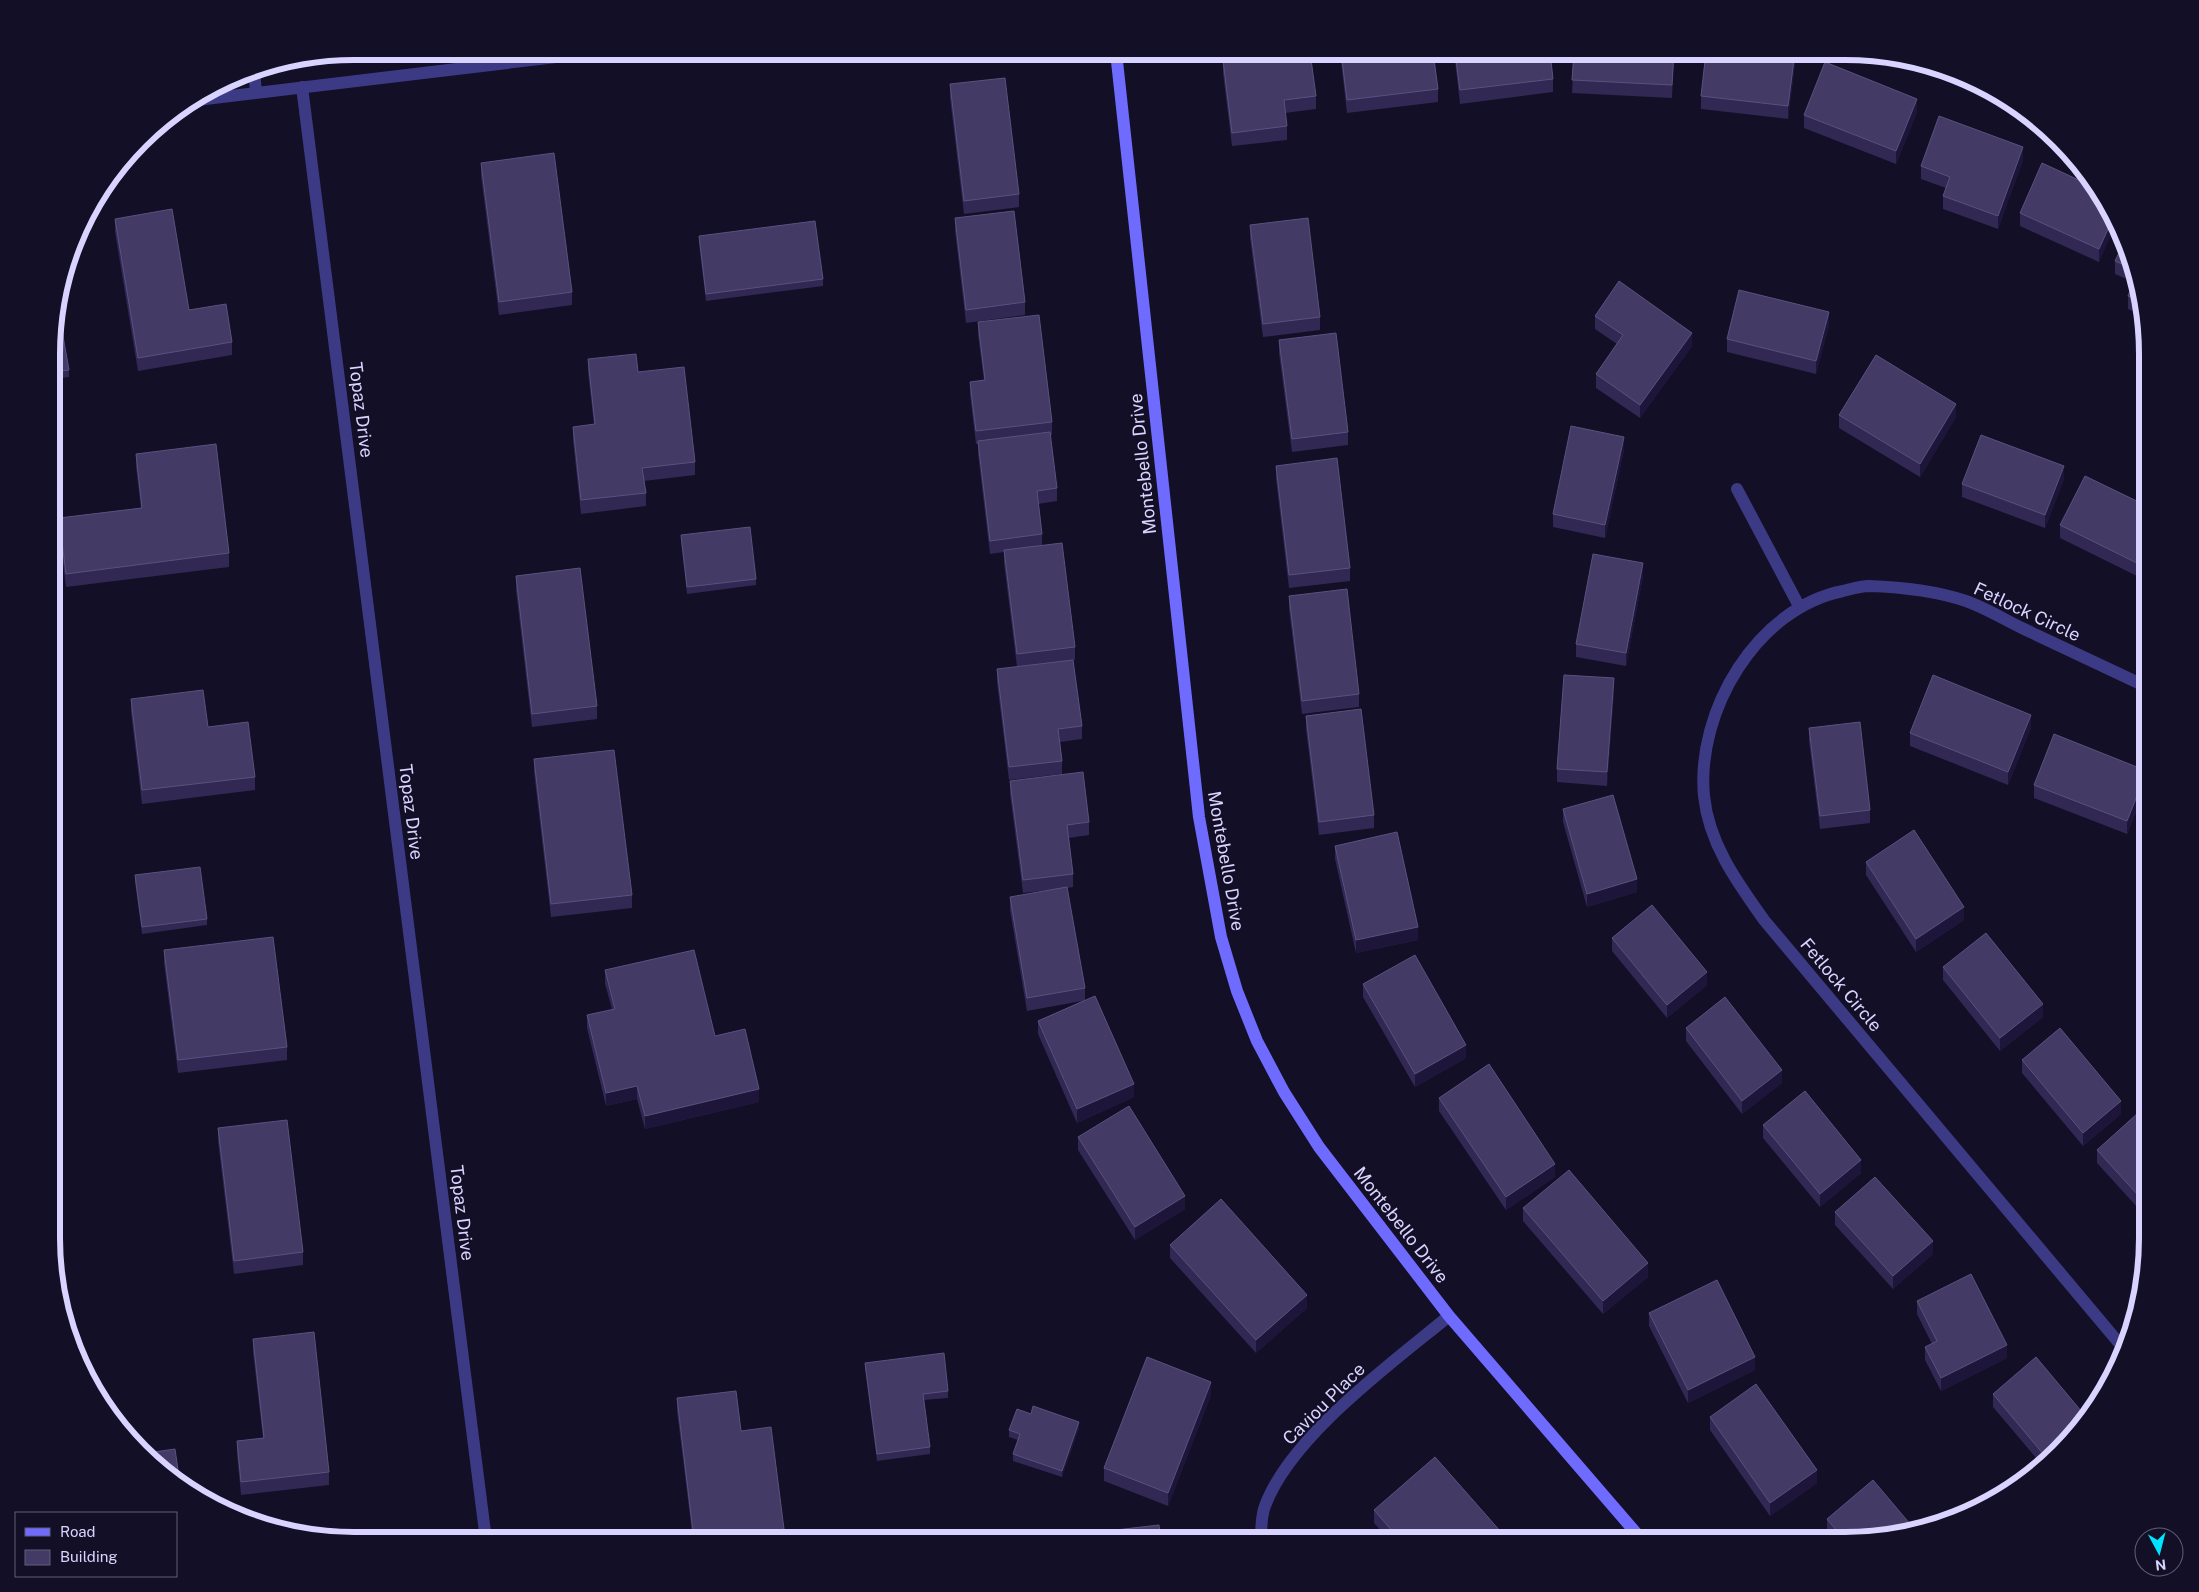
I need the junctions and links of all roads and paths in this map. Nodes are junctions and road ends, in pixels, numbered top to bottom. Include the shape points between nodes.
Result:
1 (530, 60) edge
2 (1117, 60) edge
3 (255, 78) edge
4 (302, 87) junction
5 (256, 92) junction
6 (208, 99) edge
7 (1737, 488) dead end
8 (1799, 606) junction
9 (2139, 683) edge
10 (1449, 1316) junction
11 (2119, 1343) edge
12 (485, 1532) edge
13 (1262, 1532) edge
14 (1635, 1532) edge

1 - 4 street
2 - 10 street, Montebello Drive via 1199,817 1221,937 1256,1041 1284,1092 1319,1147
3 - 5 street
4 - 5 street
4 - 12 street, Topaz Drive
5 - 6 street
7 - 8 street
8 - 9 street, Fetlock Circle via 1830,594 1866,586 1912,589 1966,601
8 - 11 street, Fetlock Circle via 1741,663 1720,701 1705,753 1704,796 1715,842 1735,880 1764,920
10 - 13 street, Caviou Place via 1349,1400 1311,1437 1278,1478 1264,1508
10 - 14 street, Montebello Drive

